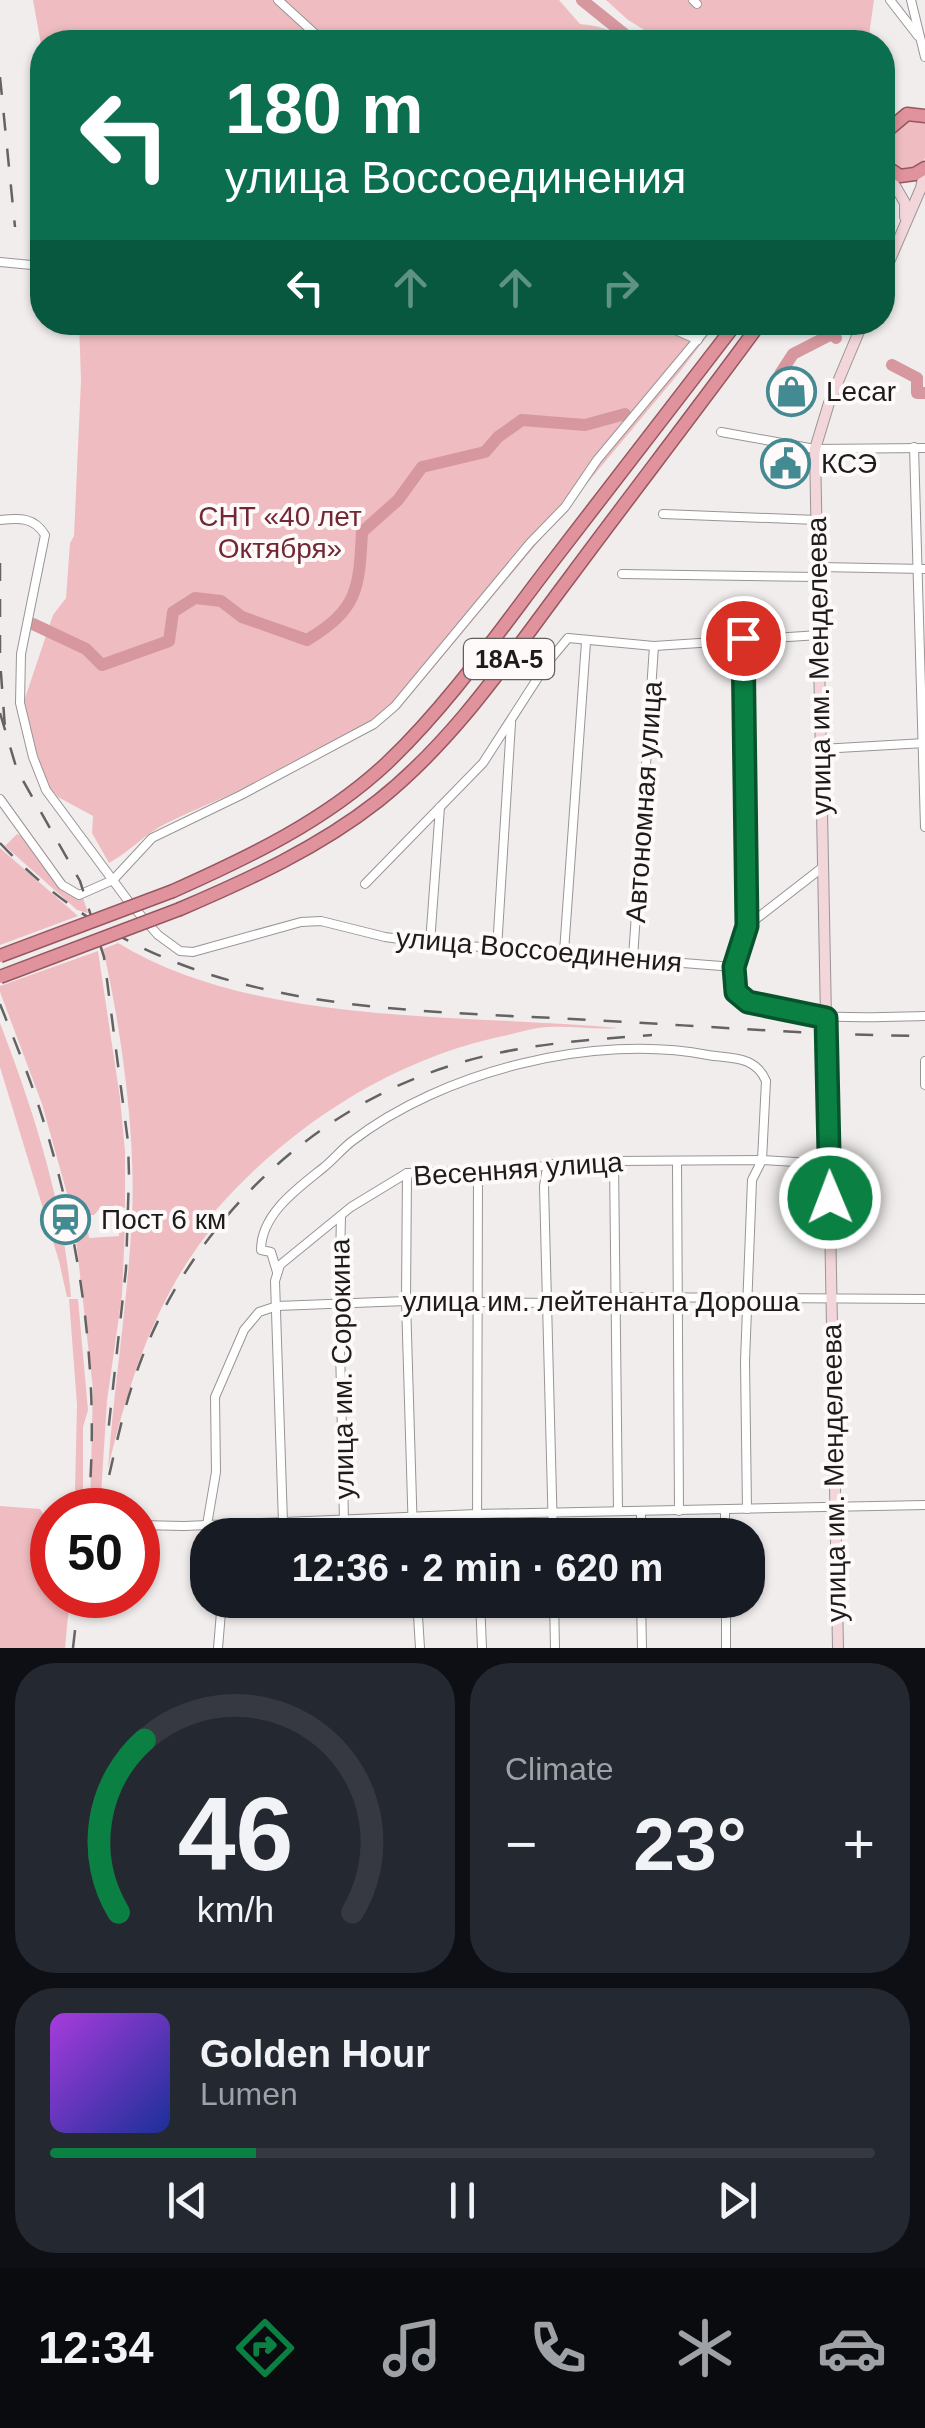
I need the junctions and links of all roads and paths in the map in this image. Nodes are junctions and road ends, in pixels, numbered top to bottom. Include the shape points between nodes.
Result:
1 (278, 0) edge
2 (890, 0) edge
3 (911, 0) edge
4 (311, 30) edge
5 (920, 39) junction
6 (925, 58) edge
7 (925, 101) edge
8 (907, 114) junction
9 (925, 116) edge
10 (895, 124) edge
11 (925, 168) edge
12 (895, 173) edge
13 (895, 175) edge
14 (895, 186) edge
15 (923, 188) edge
16 (904, 228) junction
17 (895, 248) edge
18 (0, 262) edge
19 (30, 265) edge
20 (687, 335) edge
21 (702, 335) edge
22 (726, 335) edge
23 (751, 335) edge
24 (858, 335) edge
25 (698, 340) junction
26 (721, 432) dead end
27 (914, 447) junction
28 (925, 448) edge
29 (815, 449) junction
30 (664, 514) dead end
31 (0, 520) edge
32 (817, 520) junction
33 (921, 569) edge
34 (818, 572) junction
35 (622, 574) dead end
36 (819, 635) junction
37 (743, 638) junction
38 (586, 642) junction
39 (654, 646) junction
40 (511, 721) junction
41 (924, 743) edge
42 (821, 749) junction
43 (0, 799) edge
44 (440, 807) junction
45 (925, 827) edge
46 (823, 867) junction
47 (113, 880) junction
48 (365, 884) dead end
49 (747, 926) junction
50 (430, 942) junction
51 (497, 948) junction
52 (564, 952) junction
53 (0, 956) edge
54 (632, 958) junction
55 (734, 967) junction
56 (0, 977) edge
57 (925, 1016) edge
58 (826, 1018) junction
59 (924, 1061) edge
60 (925, 1084) edge
61 (762, 1160) junction
62 (614, 1161) junction
63 (677, 1162) junction
64 (552, 1164) junction
65 (829, 1164) junction
66 (478, 1172) junction
67 (407, 1173) junction
68 (341, 1216) junction
69 (277, 1272) junction
70 (615, 1298) junction
71 (680, 1298) junction
72 (748, 1299) junction
73 (925, 1299) edge
74 (831, 1300) junction
75 (406, 1301) junction
76 (477, 1303) junction
77 (545, 1303) junction
78 (339, 1304) junction
79 (277, 1306) junction
80 (925, 1505) edge
81 (834, 1507) junction
82 (747, 1509) junction
83 (725, 1510) junction
84 (618, 1511) junction
85 (640, 1511) junction
86 (679, 1511) junction
87 (553, 1512) junction
88 (477, 1514) junction
89 (411, 1516) junction
90 (207, 1518) edge
91 (283, 1518) edge
92 (344, 1518) edge
93 (384, 1518) edge
94 (477, 1518) edge
95 (553, 1518) edge
96 (640, 1518) edge
97 (725, 1518) edge
98 (160, 1525) edge
99 (190, 1525) edge
100 (220, 1618) edge
101 (418, 1618) edge
102 (481, 1618) edge
103 (554, 1618) edge
104 (641, 1618) edge
105 (726, 1618) edge
106 (218, 1648) edge
107 (420, 1648) edge
108 (482, 1648) edge
109 (555, 1648) edge
110 (642, 1648) edge
111 (726, 1648) edge
112 (838, 1648) edge

1 - 4 street
2 - 5 street
3 - 5 street
5 - 6 street
7 - 8 highway
8 - 9 highway
8 - 10 highway
11 - 12 highway
11 - 15 main road
13 - 15 street
14 - 16 main road via 904,203
15 - 16 main road
16 - 17 main road
18 - 19 street
20 - 25 street
21 - 25 street
22 - 53 highway, 18А-5, bridge via 488,648 386,764 290,834 173,891
23 - 56 highway, 18А-5, bridge via 506,662 429,756 379,800 268,870
24 - 29 main road, улица им. Менделеева
25 - 47 street via 395,706 374,724 152,838
26 - 29 street
27 - 28 street
27 - 29 street
27 - 33 street
29 - 32 main road, улица им. Менделеева
30 - 32 street
31 - 47 street via 24,518 45,535 21,654 20,702 33,758 46,790
32 - 34 main road, улица им. Менделеева
33 - 34 street
33 - 41 street
34 - 35 street
34 - 36 main road, улица им. Менделеева
36 - 37 street
36 - 42 main road, улица им. Менделеева
37 - 39 street
37 - 49 street
38 - 39 street
38 - 40 street via 568,638
38 - 52 street
39 - 54 street, Автономная улица
40 - 44 street
40 - 51 street
41 - 42 street
41 - 45 street
42 - 46 main road, улица им. Менделеева
43 - 47 street via 72,893
44 - 48 street
44 - 50 street
46 - 49 street
46 - 58 main road, улица им. Менделеева
47 - 50 street, улица Воссоединения via 180,952 301,922
49 - 55 street
50 - 51 street, улица Воссоединения
51 - 52 street, улица Воссоединения
52 - 54 street, улица Воссоединения
54 - 55 street, улица Воссоединения
55 - 58 street via 736,992 748,1002
57 - 58 street
58 - 65 main road, улица им. Менделеева, bridge
59 - 60 street
61 - 63 street, Весенняя улица
61 - 65 street, Весенняя улица
61 - 69 street via 766,1081 752,1063 682,1050 632,1050 517,1065 407,1107 295,1188 261,1243
61 - 72 street via 752,1180
62 - 63 street, Весенняя улица
62 - 64 street, Весенняя улица
62 - 70 street
63 - 71 street
64 - 66 street, Весенняя улица
64 - 77 street via 544,1186
65 - 74 main road, улица им. Менделеева
66 - 67 street, Весенняя улица
66 - 76 street
67 - 68 street, Весенняя улица
67 - 75 street
68 - 69 street, Весенняя улица
68 - 78 street, улица им. Сорокина
69 - 79 street
70 - 71 street, улица им. лейтенанта Дороша
70 - 77 street, улица им. лейтенанта Дороша
70 - 84 street
71 - 72 street, улица им. лейтенанта Дороша
71 - 86 street
72 - 74 street, улица им. лейтенанта Дороша
72 - 82 street
73 - 74 street, улица им. лейтенанта Дороша
74 - 81 main road, улица им. Менделеева
75 - 76 street, улица им. лейтенанта Дороша
75 - 78 street, улица им. лейтенанта Дороша
75 - 89 street
76 - 77 street, улица им. лейтенанта Дороша
76 - 88 street
77 - 87 street
78 - 79 street, улица им. лейтенанта Дороша
78 - 92 street, улица им. Сорокина
79 - 90 street via 259,1312 244,1330 215,1397 216,1472
79 - 91 street
80 - 81 street
81 - 82 street
81 - 112 main road, улица им. Менделеева
82 - 83 street
83 - 86 street
83 - 97 street
84 - 85 street
84 - 87 street
85 - 86 street
85 - 96 street
87 - 88 street
87 - 95 street
88 - 89 street
88 - 94 street
89 - 93 street
98 - 99 street
100 - 106 street
101 - 107 street
102 - 108 street
103 - 109 street
104 - 110 street
105 - 111 street

